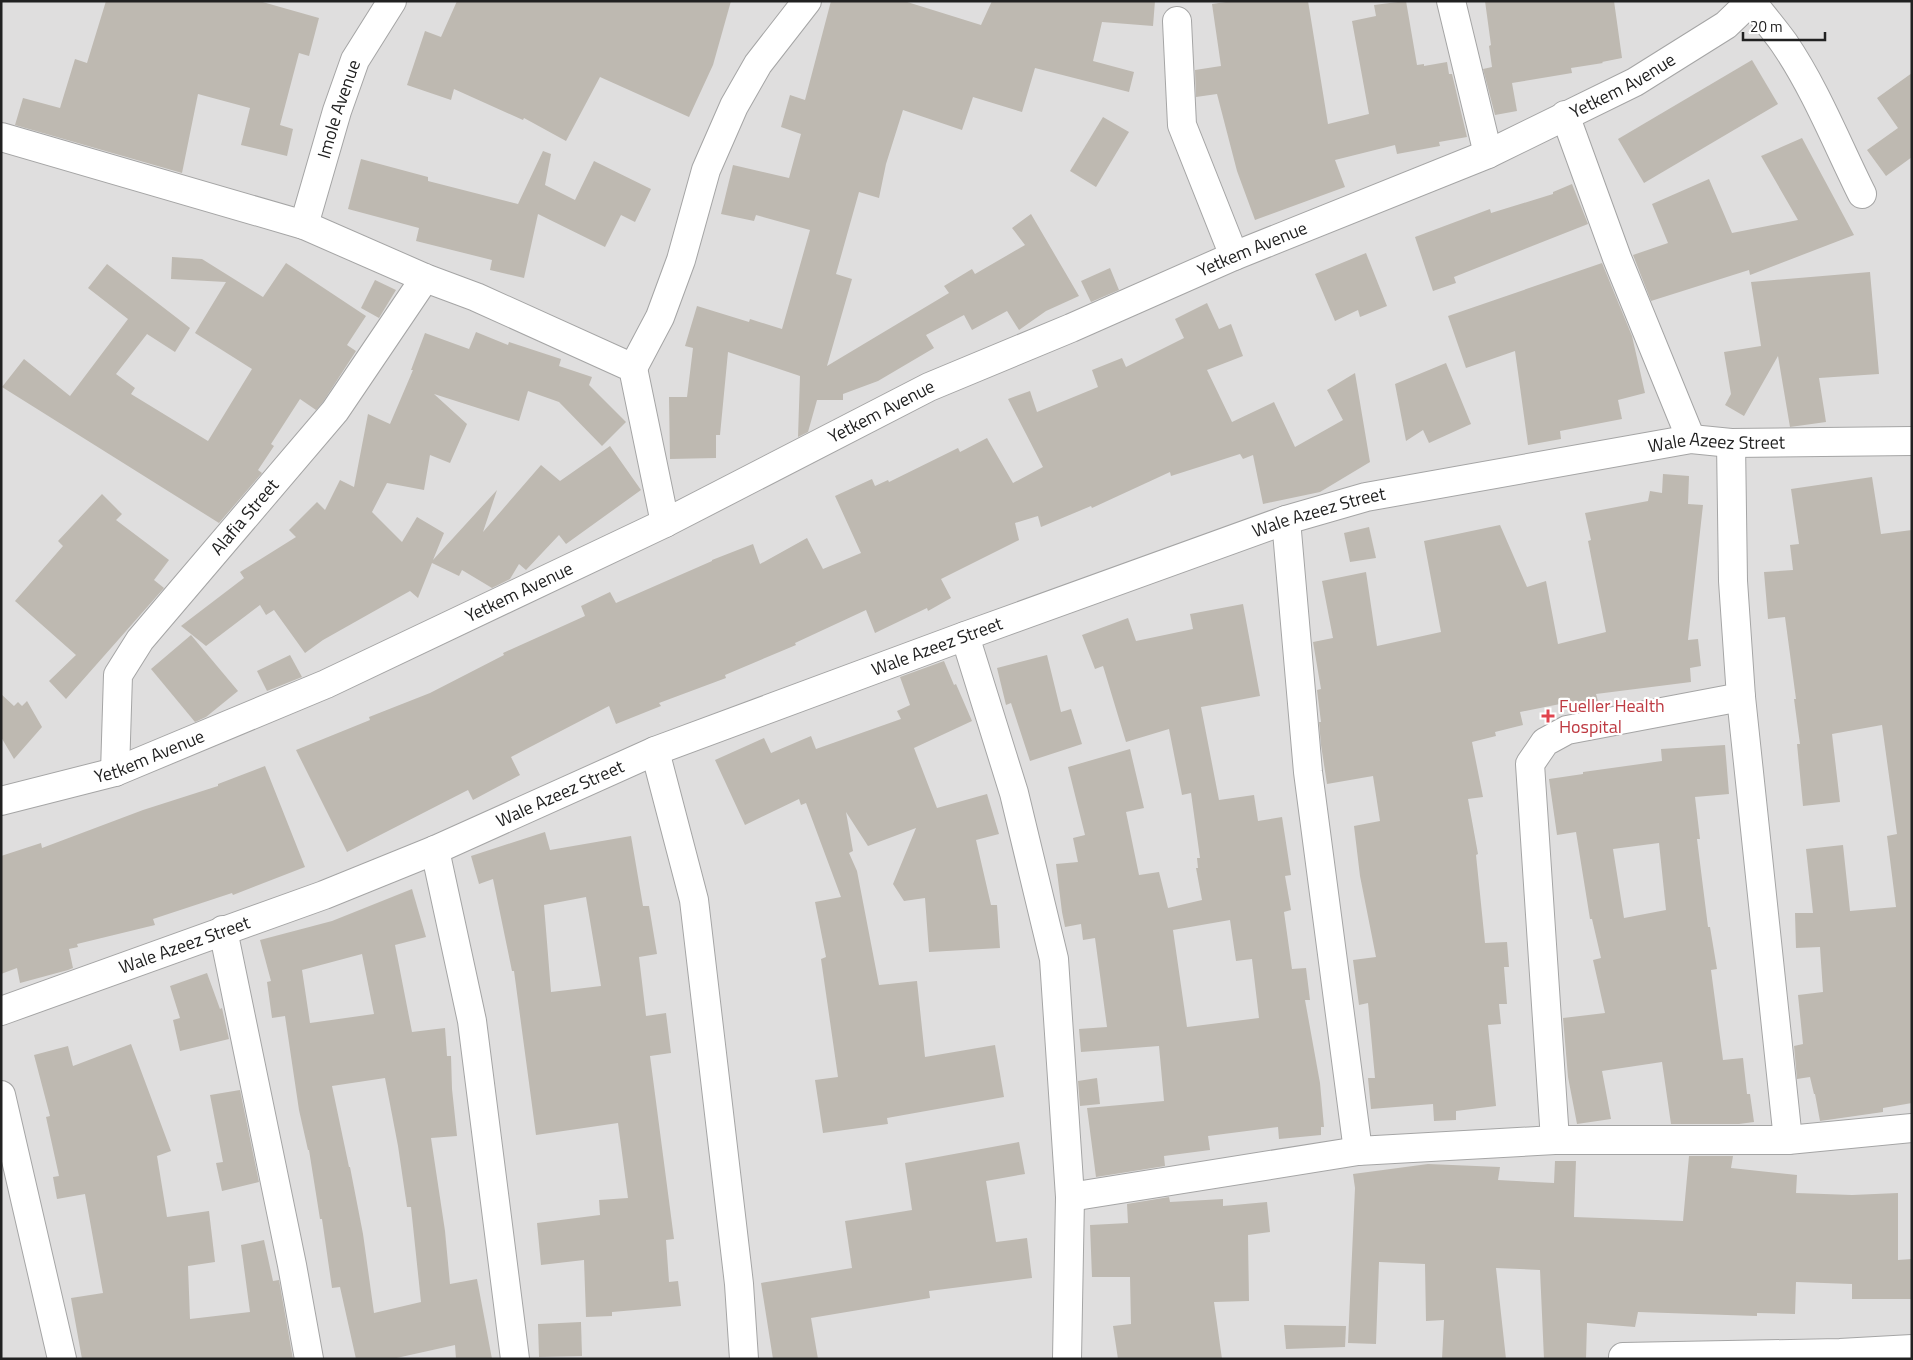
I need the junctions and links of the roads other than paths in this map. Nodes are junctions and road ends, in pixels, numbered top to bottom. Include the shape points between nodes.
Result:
1 (392, 1) edge
2 (806, 1) edge
3 (1451, 1) edge
4 (1751, 1) edge
5 (1177, 21) dead end
6 (1565, 115) junction
7 (1, 137) edge
8 (1488, 154) junction
9 (1862, 194) dead end
10 (304, 225) junction
11 (1234, 256) junction
12 (425, 278) junction
13 (633, 368) junction
14 (1691, 439) junction
15 (1912, 441) edge
16 (1731, 443) junction
17 (1286, 520) junction
18 (665, 523) junction
19 (965, 636) junction
20 (1741, 697) junction
21 (655, 751) junction
22 (115, 772) junction
23 (1, 801) edge
24 (435, 850) junction
25 (223, 930) junction
26 (1, 1011) edge
27 (1, 1095) edge
28 (1912, 1128) edge
29 (1555, 1140) junction
30 (1788, 1140) junction
31 (1358, 1151) junction
32 (1070, 1197) junction
33 (1912, 1349) edge
34 (1623, 1357) dead end
35 (62, 1359) edge
36 (309, 1359) edge
37 (515, 1359) edge
38 (744, 1359) edge
39 (1067, 1359) edge

1 - 10 street, Imole Avenue via 356,60 337,111
2 - 13 street via 758,64 734,106 706,170 681,260 660,317
3 - 8 street
4 - 6 street, Yetkem Avenue via 1726,25 1636,82
4 - 9 street via 1798,66
5 - 11 street via 1182,125
6 - 8 street, Yetkem Avenue
6 - 14 street via 1617,258
7 - 10 street
8 - 11 street, Yetkem Avenue
10 - 12 street
11 - 18 street, Yetkem Avenue via 929,387
12 - 13 street
12 - 22 street, Alafia Street via 335,410 140,640 118,675
13 - 18 street
14 - 16 street, Wale Azeez Street
14 - 17 street, Wale Azeez Street via 1366,497
15 - 16 street, Wale Azeez Street
16 - 20 street via 1733,581
17 - 19 street, Wale Azeez Street
17 - 31 street via 1308,772
18 - 22 street, Yetkem Avenue via 326,684
19 - 21 street, Wale Azeez Street
19 - 32 street via 1014,793 1054,958
20 - 29 street via 1567,730 1544,742 1530,764
20 - 30 street
21 - 24 street, Wale Azeez Street
21 - 38 street via 694,900 739,1284
22 - 23 street, Yetkem Avenue
24 - 25 street, Wale Azeez Street via 324,895
24 - 37 street via 472,1021
25 - 26 street, Wale Azeez Street
25 - 36 street
27 - 35 street
28 - 30 street
29 - 30 street
29 - 31 street
31 - 32 street
32 - 39 street
33 - 34 street

